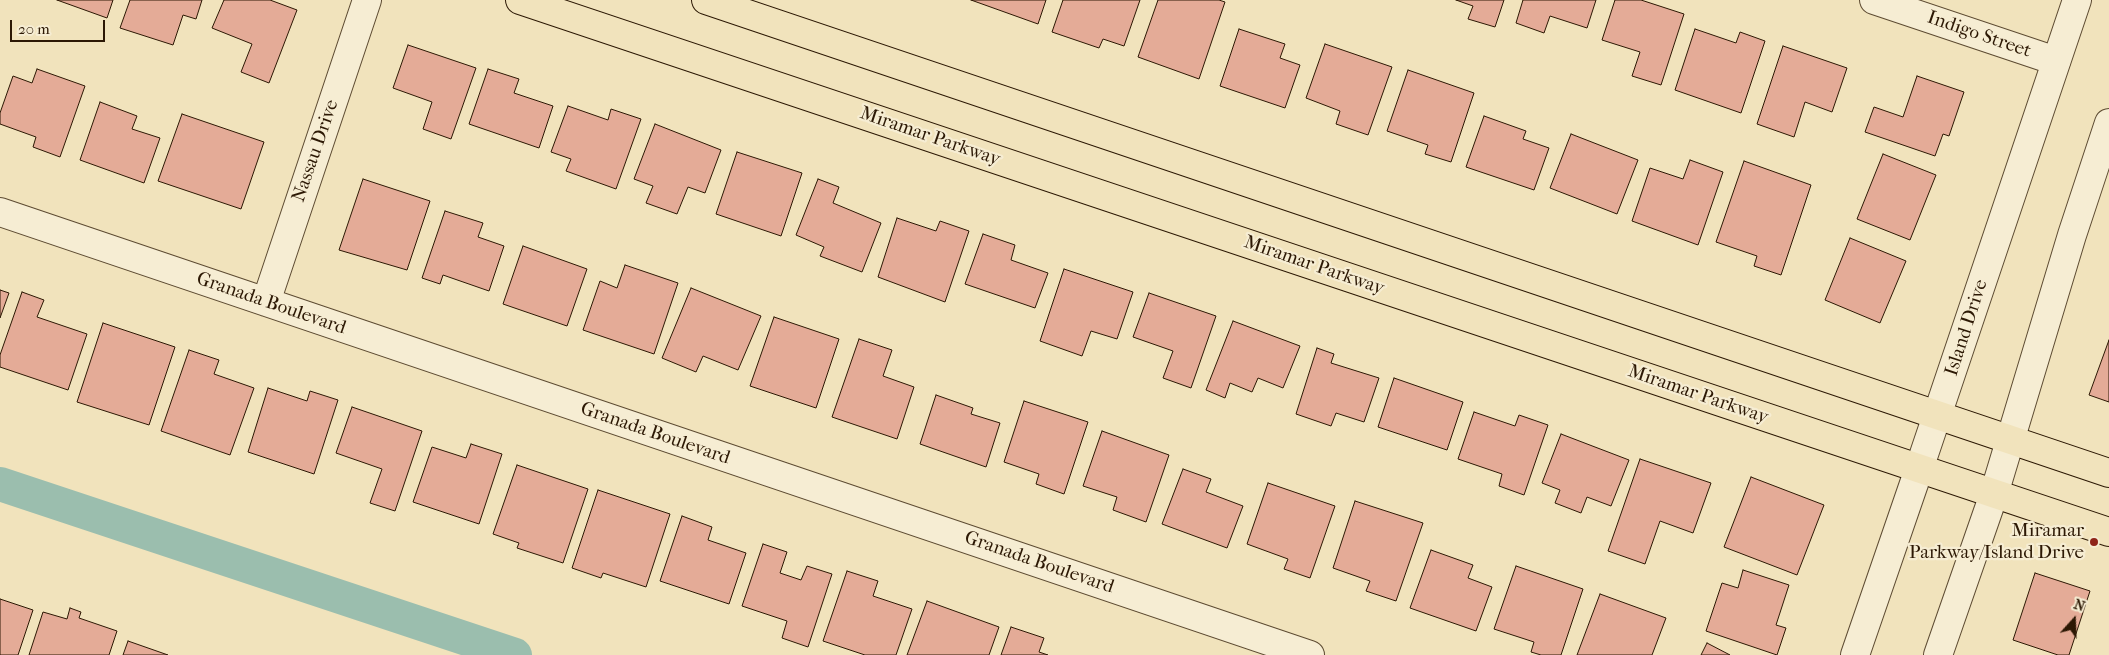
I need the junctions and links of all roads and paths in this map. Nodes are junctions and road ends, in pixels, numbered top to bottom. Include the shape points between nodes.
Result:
1 (367, 0) edge
2 (520, 0) edge
3 (706, 0) edge
4 (1874, 0) edge
5 (2077, 0) edge
6 (2056, 61) junction
7 (2109, 123) edge
8 (0, 212) edge
9 (266, 302) junction
10 (1938, 415) junction
11 (2010, 440) junction
12 (1919, 468) junction
13 (2109, 473) edge
14 (1994, 494) junction
15 (2109, 532) edge
16 (1310, 655) edge
17 (1855, 655) edge
18 (1938, 655) edge

1 - 9 street, Nassau Drive
2 - 12 main road, Miramar Parkway
3 - 10 main road
4 - 6 street, Indigo Street
5 - 6 street, Island Drive
6 - 10 street, Island Drive
7 - 11 street
8 - 9 street, Granada Boulevard
9 - 16 street, Granada Boulevard
10 - 11 main road
10 - 12 street, Island Drive
11 - 13 main road
11 - 14 street
12 - 14 main road, Miramar Parkway
12 - 17 street, Island Drive
14 - 15 main road, Miramar Parkway
14 - 18 street

